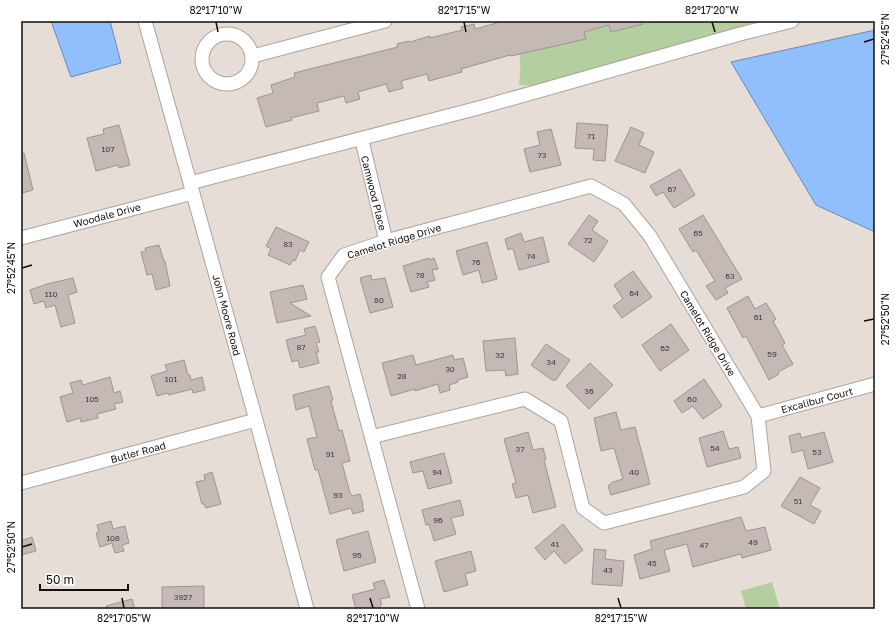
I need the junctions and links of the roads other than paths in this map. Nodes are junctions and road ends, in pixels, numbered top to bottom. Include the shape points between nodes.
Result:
1 (145, 21) edge
2 (792, 21) edge
3 (380, 22) edge
4 (253, 56) dead end
5 (363, 145) dead end
6 (192, 188) junction
7 (21, 238) edge
8 (386, 241) junction
9 (875, 384) edge
10 (758, 416) junction
11 (256, 420) junction
12 (371, 436) junction
13 (21, 483) edge
14 (307, 609) edge
15 (418, 609) edge

1 - 6 street, John Moore Road
2 - 6 street, Woodale Drive
3 - 4 street
5 - 8 street, Camwood Place
6 - 7 street, Woodale Drive
6 - 11 street, John Moore Road
8 - 10 street, Camelot Ridge Drive via 591,186 624,204 650,236
8 - 12 street, Camelot Ridge Drive via 344,255 328,277
9 - 10 street, Excalibur Court
10 - 12 street, Camelot Ridge Drive via 764,471 744,487 604,523 583,508 561,421 525,399
11 - 13 street, Butler Road
11 - 14 street, John Moore Road
12 - 15 street, Camelot Ridge Drive

